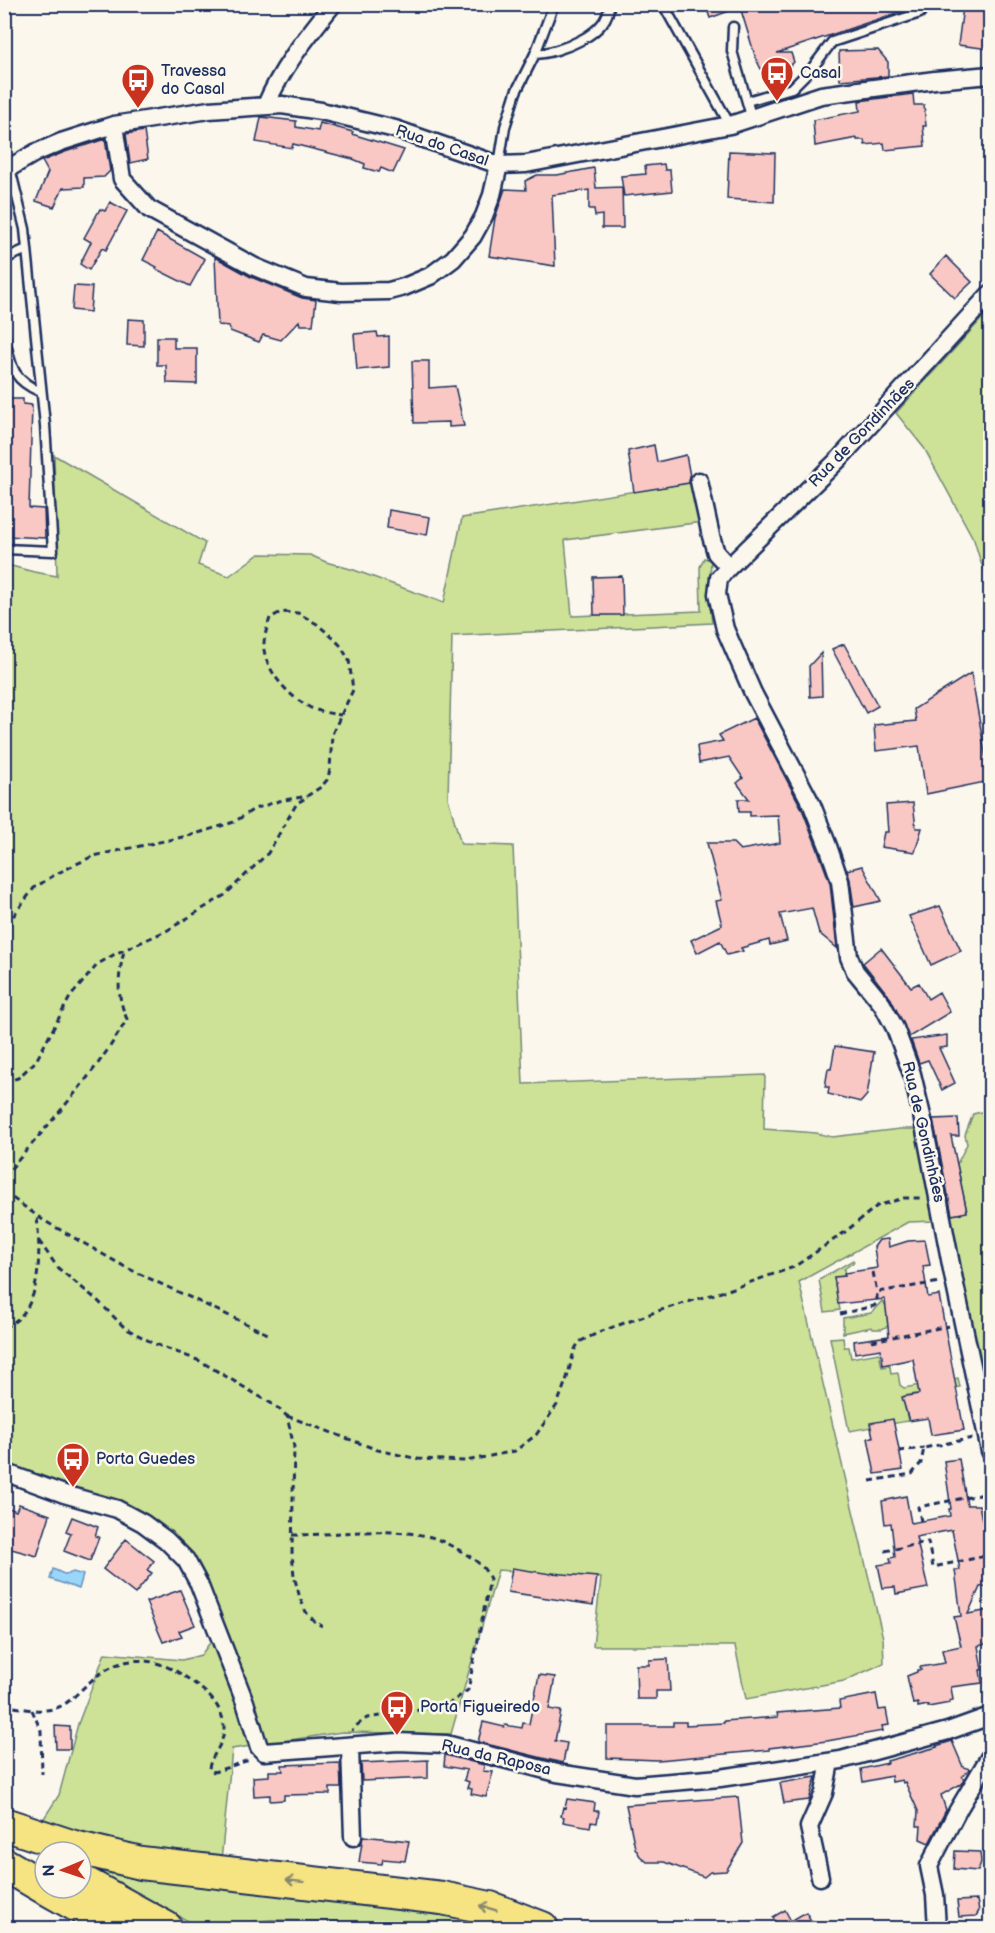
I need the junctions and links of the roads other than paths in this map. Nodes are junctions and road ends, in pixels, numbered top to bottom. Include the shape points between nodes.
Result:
1 (333, 4) edge
2 (554, 4) edge
3 (609, 4) edge
4 (663, 4) edge
5 (926, 4) edge
6 (733, 27) dead end
7 (535, 54) junction
8 (990, 75) edge
9 (747, 101) junction
10 (266, 105) junction
11 (752, 119) junction
12 (114, 125) junction
13 (730, 125) junction
14 (499, 165) junction
15 (7, 170) edge
16 (27, 249) junction
17 (4, 260) edge
18 (990, 294) edge
19 (4, 334) edge
20 (42, 392) junction
21 (699, 481) dead end
22 (4, 549) edge
23 (729, 567) junction
24 (989, 1443) edge
25 (4, 1472) edge
26 (990, 1716) edge
27 (350, 1747) junction
28 (990, 1756) edge
29 (830, 1762) junction
30 (4, 1824) edge
31 (4, 1835) edge
32 (353, 1837) dead end
33 (33, 1853) edge
34 (4, 1864) edge
35 (820, 1877) dead end
36 (33, 1881) edge
37 (93, 1894) edge
38 (73, 1900) edge
39 (113, 1917) edge
40 (166, 1929) edge
41 (542, 1929) edge
42 (936, 1929) edge

1 - 10 street via 296,50
2 - 7 lane
3 - 7 lane via 609,12 588,36 556,51
4 - 13 lane
5 - 9 lane via 920,13 832,42 792,88
6 - 9 lane via 732,51
7 - 14 lane via 516,92
8 - 11 street, Rua do Casal via 820,95
9 - 11 lane
10 - 12 street, Rua do Casal
10 - 14 street, Rua do Casal via 321,111 395,129
11 - 13 street, Rua do Casal
12 - 14 street via 122,179 149,209 255,267 306,288 341,292 404,287 430,276 453,259 484,216
12 - 15 street, Rua do Casal via 35,153
13 - 14 street, Rua do Casal via 526,164
15 - 16 lane via 26,229
16 - 17 lane
16 - 20 lane
18 - 23 street, Rua de Gondinhães via 840,459
19 - 20 lane via 15,373 27,386
20 - 22 lane via 54,551
21 - 23 street via 716,553
23 - 24 street, Rua de Gondinhães via 719,578 717,594 725,629 828,846 840,881 849,957 895,1028 912,1074
25 - 27 street, Rua da Raposa via 117,1509 143,1523 186,1560 200,1584 258,1747 264,1752
26 - 29 street, Rua da Raposa
27 - 29 street, Rua da Raposa via 398,1742 446,1744 557,1773 635,1785 720,1778
27 - 32 street
28 - 42 street via 929,1866
29 - 35 street via 824,1793 808,1827
41 -> 30 highway via 490,1908 442,1898 141,1863
31 - 33 highway
34 - 36 highway
37 - 39 highway
38 - 39 highway
39 - 40 highway

